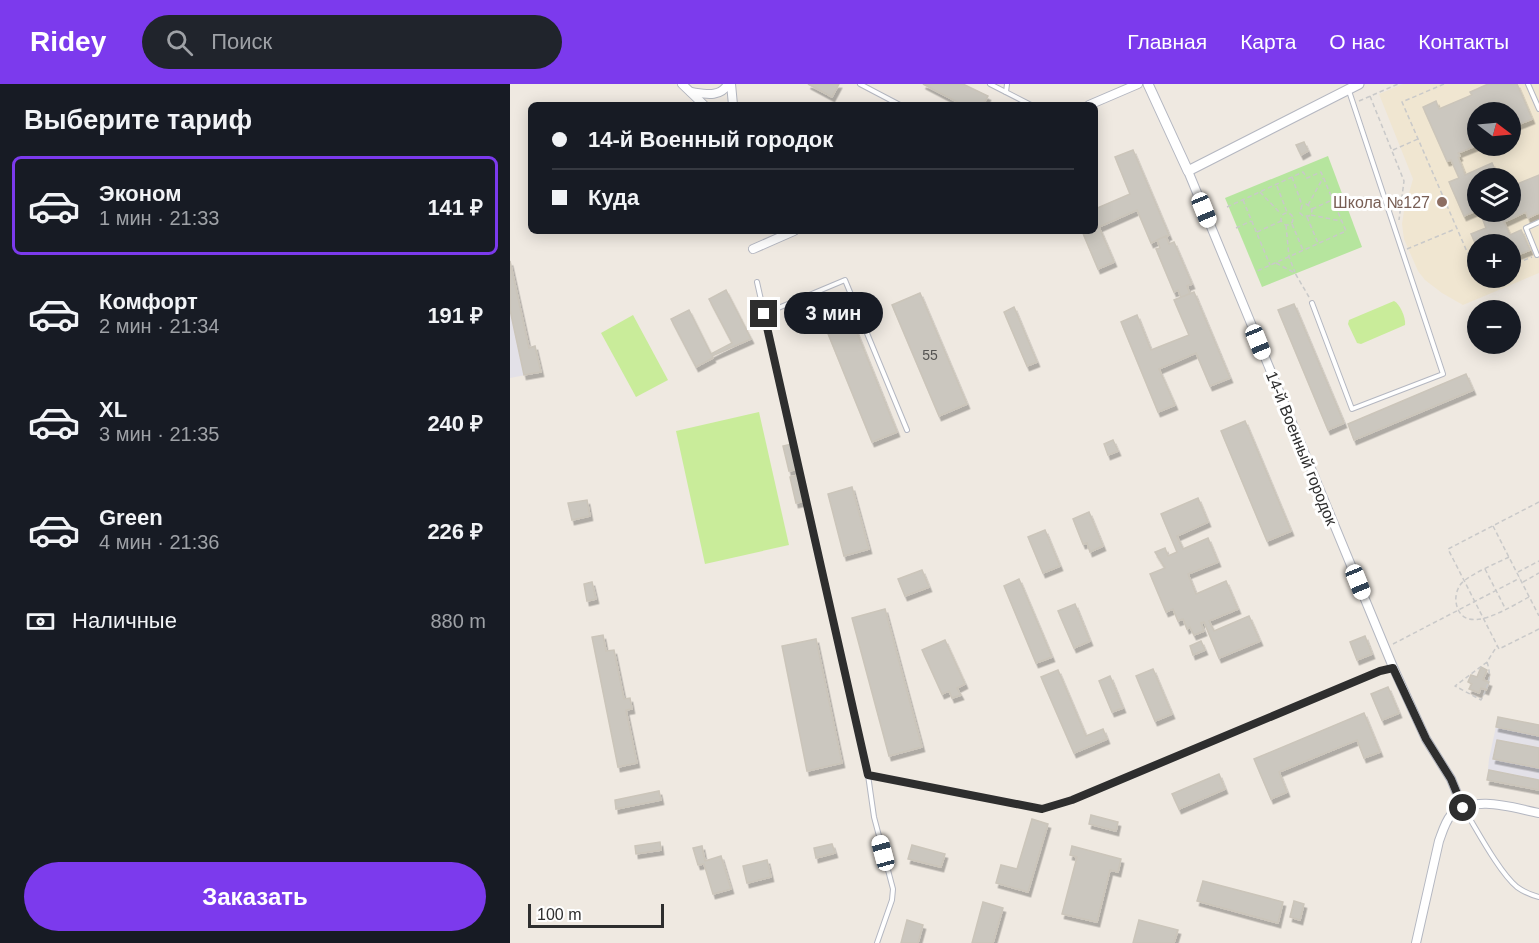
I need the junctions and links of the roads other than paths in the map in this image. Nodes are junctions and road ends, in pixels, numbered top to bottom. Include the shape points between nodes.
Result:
1 (682, 84) edge
2 (730, 84) edge
3 (990, 84) edge
4 (1007, 84) edge
5 (1138, 84) edge
6 (1148, 84) edge
7 (1359, 84) edge
8 (1528, 84) edge
9 (863, 85) edge
10 (1349, 90) junction
11 (691, 92) junction
12 (1005, 92) junction
13 (701, 102) edge
14 (733, 102) edge
15 (894, 102) edge
16 (1024, 102) edge
17 (1096, 102) edge
18 (1539, 109) edge
19 (1188, 171) junction
20 (1539, 222) edge
21 (772, 234) edge
22 (787, 234) edge
23 (775, 239) junction
24 (753, 249) dead end
25 (1537, 255) road end
26 (757, 282) dead end
27 (1312, 303) road end
28 (764, 314) junction
29 (907, 430) dead end
30 (1393, 668) junction
31 (868, 775) junction
32 (1463, 808) junction
33 (1539, 813) edge
34 (1539, 897) edge
35 (877, 943) edge
36 (1416, 943) edge

1 - 11 street
2 - 11 street via 715,94
2 - 14 street
3 - 12 lane
4 - 12 lane
5 - 17 street
6 - 19 street, 14-й Военный городок
7 - 10 street
8 - 18 lane
9 - 15 lane
10 - 19 street
10 - 27 lane via 1443,374 1352,409
11 - 13 street
12 - 16 lane
19 - 30 street, 14-й Военный городок
20 - 25 lane via 1526,228
21 - 23 street
22 - 23 street
23 - 24 street
26 - 28 lane
28 - 29 lane via 845,280
28 - 31 lane
30 - 31 lane via 1042,809
30 - 32 street, 14-й Военный городок
31 - 35 lane via 874,817 893,889
32 - 33 street via 1495,805
32 - 34 lane via 1509,878 1519,889
32 - 36 street via 1450,816 1443,828

